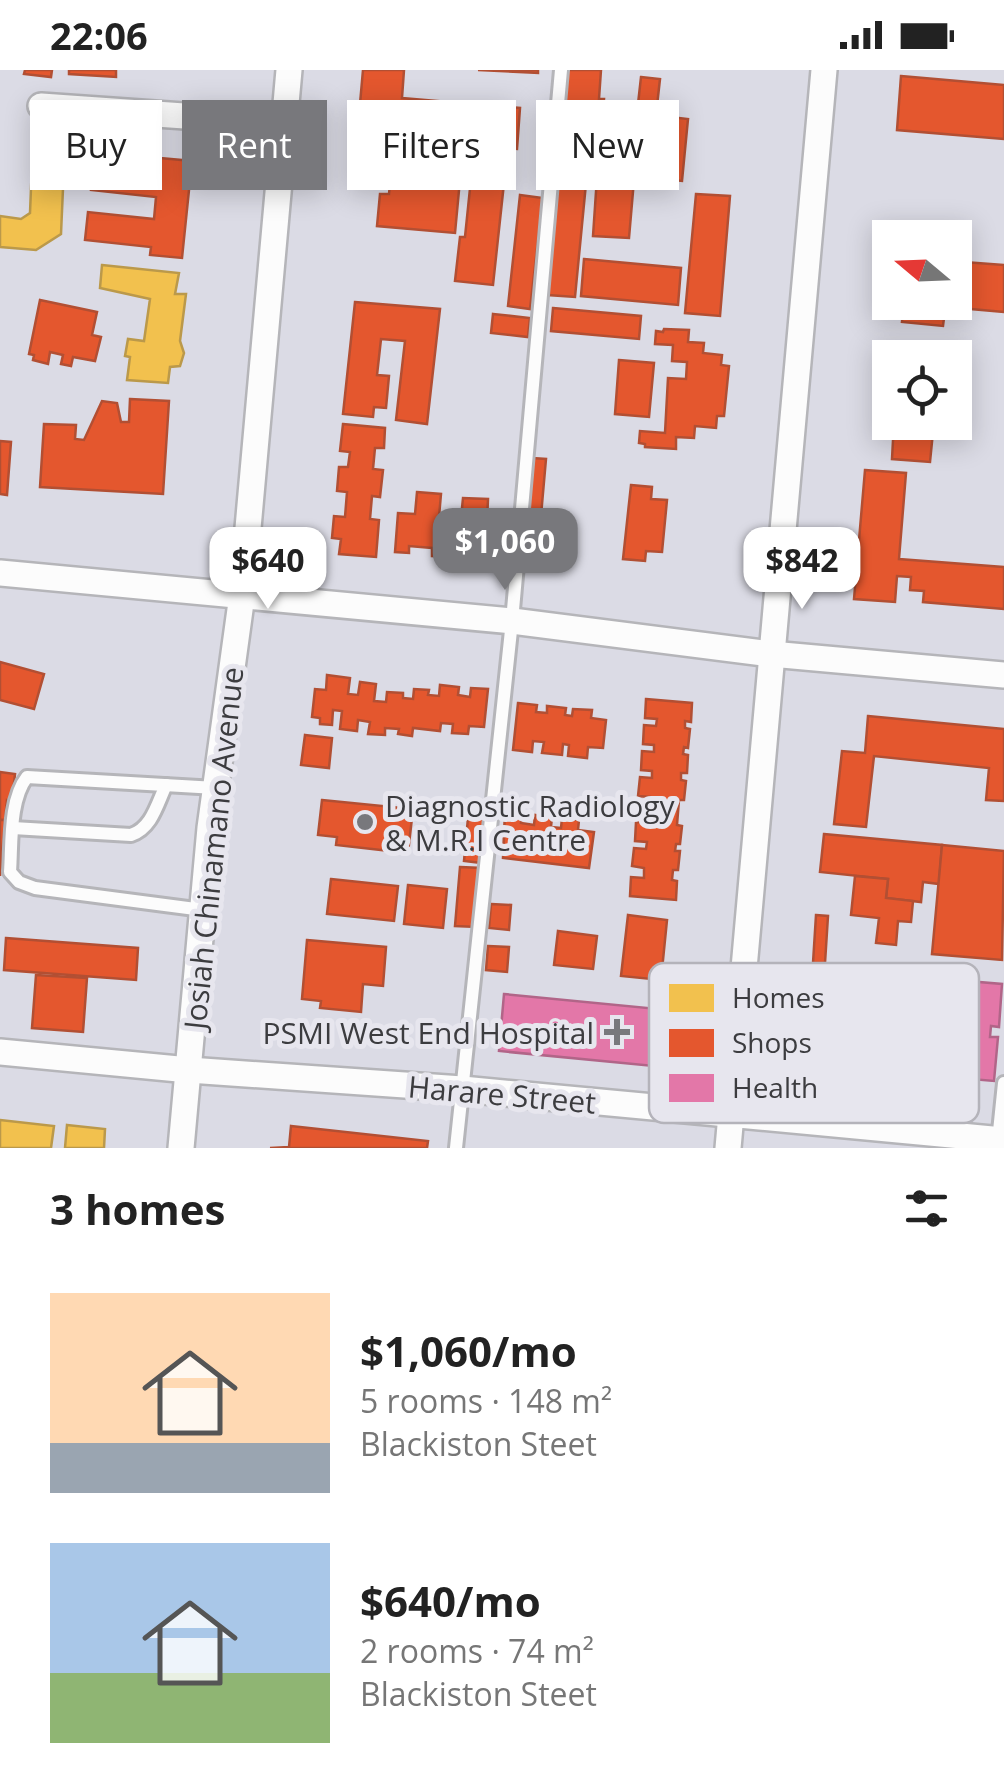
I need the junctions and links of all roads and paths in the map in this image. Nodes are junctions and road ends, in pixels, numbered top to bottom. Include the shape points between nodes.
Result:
1 (289, 70) edge
2 (561, 70) edge
3 (824, 70) edge
4 (287, 100) edge
5 (279, 190) edge
6 (0, 573) edge
7 (242, 596) junction
8 (512, 621) junction
9 (771, 654) junction
10 (1004, 675) edge
11 (166, 785) junction
12 (216, 788) junction
13 (13, 828) junction
14 (203, 910) junction
15 (744, 963) edge
16 (0, 1052) edge
17 (189, 1070) junction
18 (1004, 1083) edge
19 (462, 1090) junction
20 (649, 1108) edge
21 (730, 1123) edge
22 (803, 1123) edge
23 (1000, 1142) edge
24 (181, 1148) edge
25 (456, 1148) edge
26 (728, 1148) edge

1 - 4 street, Josiah Chinamano Avenue
2 - 8 lane
3 - 9 street
5 - 7 street, Josiah Chinamano Avenue
6 - 7 street
7 - 8 street
7 - 12 street, Josiah Chinamano Avenue
8 - 9 street
8 - 19 lane
9 - 10 street
9 - 15 street
11 - 12 lane
11 - 13 lane via 150,820 131,835
11 - 13 lane via 27,777
12 - 14 street, Josiah Chinamano Avenue
13 - 14 lane via 10,872 19,882
14 - 17 street, Josiah Chinamano Avenue
16 - 17 street, Harare Street
17 - 19 street, Harare Street
17 - 24 street, Josiah Chinamano Avenue
18 - 23 lane
19 - 20 street, Harare Street
19 - 25 lane
21 - 26 street
22 - 23 street, Harare Street

